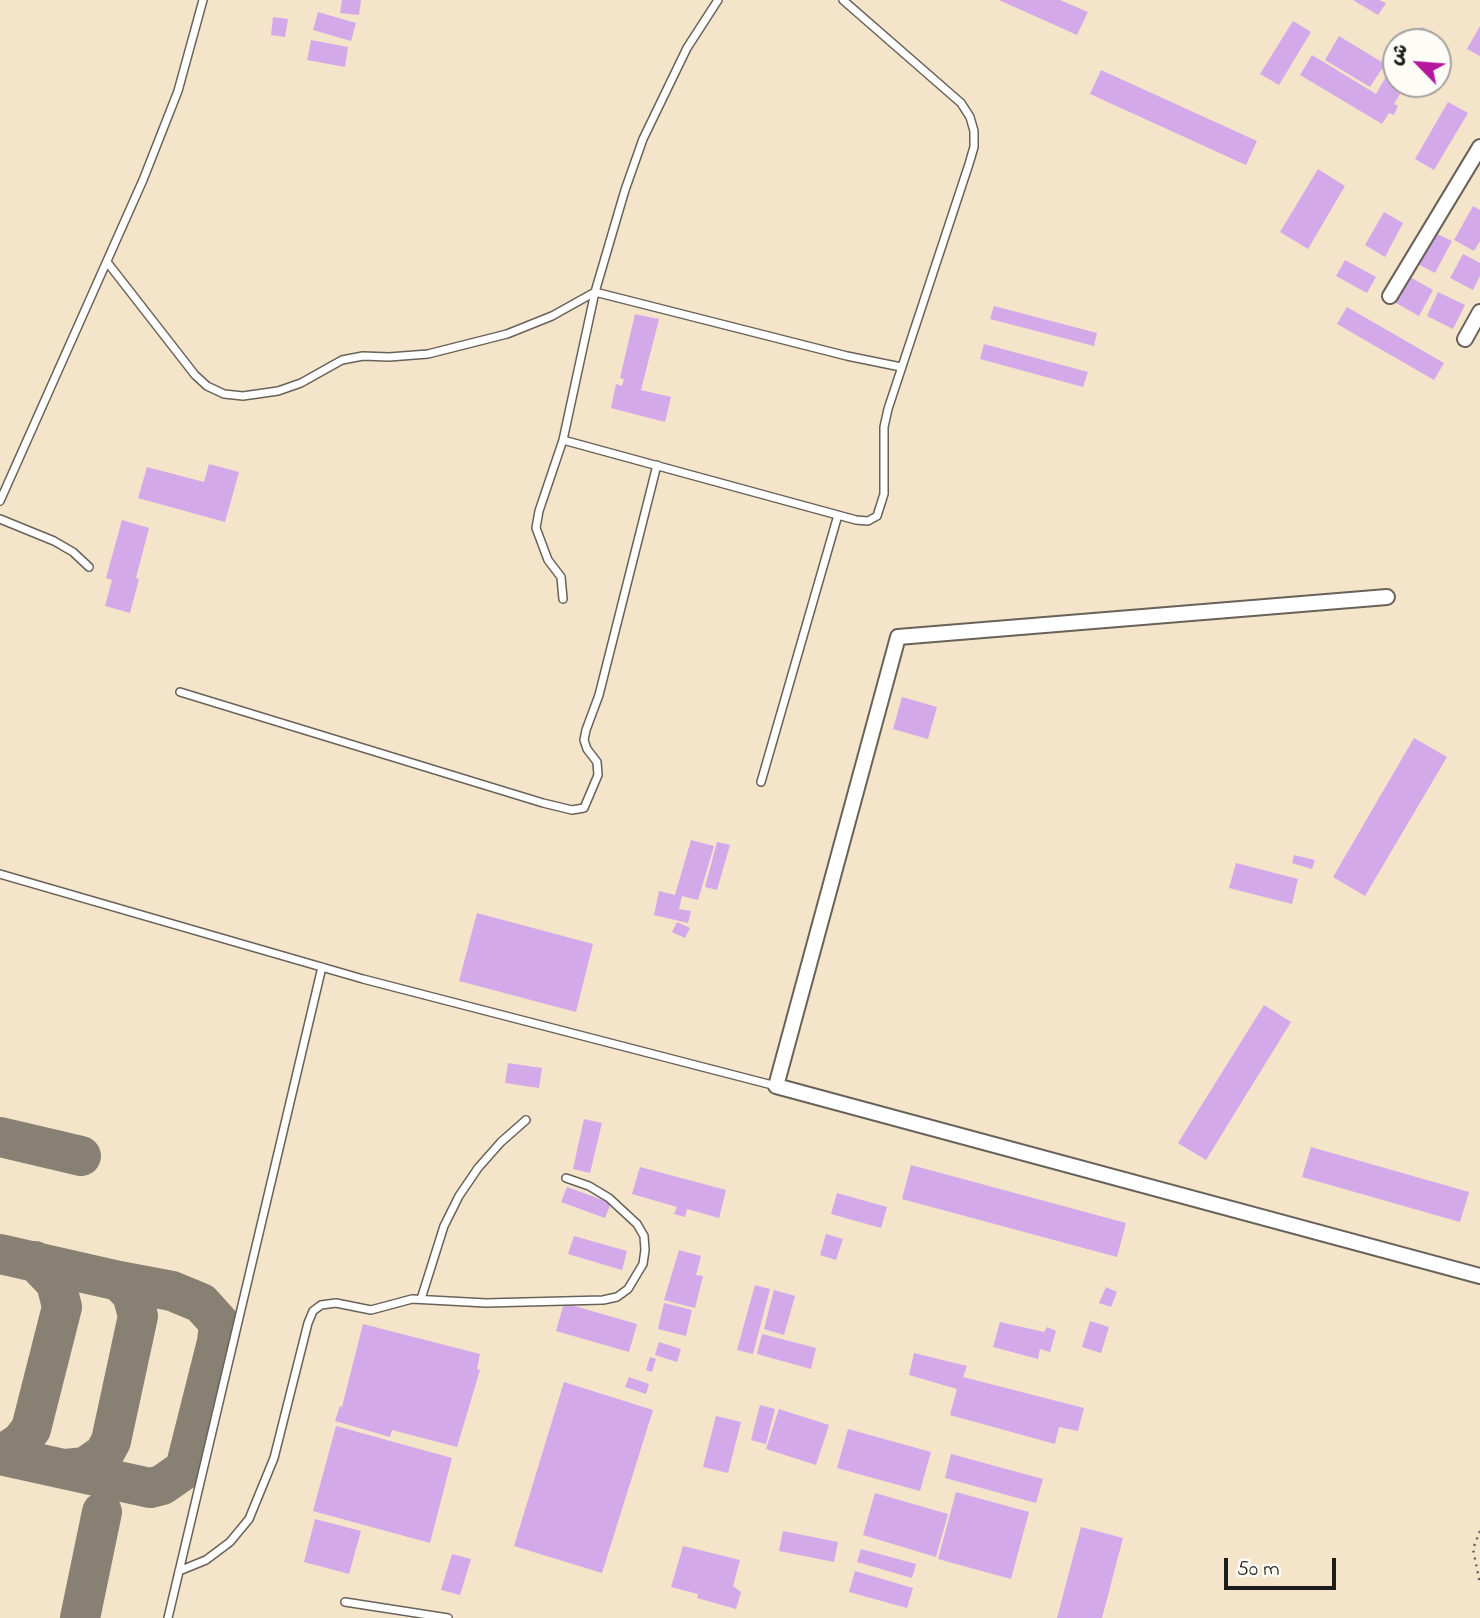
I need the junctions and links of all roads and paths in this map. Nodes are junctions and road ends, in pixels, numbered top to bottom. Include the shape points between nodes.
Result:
1 (203, 0) edge
2 (718, 0) edge
3 (844, 0) edge
4 (1480, 147) edge
5 (107, 262) junction
6 (595, 292) junction
7 (1390, 296) dead end
8 (1480, 312) edge
9 (1465, 340) dead end
10 (901, 367) junction
11 (563, 440) junction
12 (657, 466) junction
13 (0, 501) edge
14 (838, 515) junction
15 (0, 519) edge
16 (89, 567) dead end
17 (1387, 597) dead end
18 (563, 599) dead end
19 (180, 692) dead end
20 (761, 782) dead end
21 (0, 874) edge
22 (322, 967) junction
23 (776, 1086) junction
24 (526, 1120) dead end
25 (566, 1178) dead end
26 (1480, 1276) edge
27 (421, 1299) junction
28 (1480, 1531) edge
29 (179, 1571) junction
30 (1480, 1584) edge
31 (345, 1602) dead end
32 (168, 1618) edge
33 (448, 1618) edge

1 - 5 lane via 178,91
2 - 6 lane via 687,48 643,139
3 - 10 lane via 961,103 974,131 969,164
4 - 7 street
5 - 6 lane via 195,375 207,386 233,395 278,391 342,360 428,354 507,334
5 - 13 lane
6 - 10 lane
6 - 11 lane
8 - 9 street
10 - 14 lane via 884,427 882,506 868,521
11 - 12 lane
11 - 18 lane via 536,528 548,560 561,577
12 - 14 lane
12 - 19 lane via 586,730 584,740 597,762 598,775 584,808 542,803
14 - 20 lane
15 - 16 lane via 54,541
17 - 23 street via 898,637
21 - 22 lane
22 - 23 lane
22 - 29 lane
23 - 26 street
24 - 27 lane via 493,1151 459,1196 443,1226
25 - 27 lane via 609,1198 644,1236 643,1265 628,1289 603,1300 486,1303
27 - 29 lane via 370,1310 336,1303 313,1311 274,1458 249,1519 206,1560
28 - 30 path via 1473,1549
29 - 32 lane
31 - 33 lane

